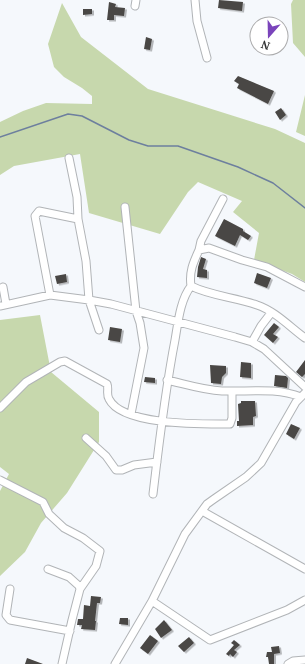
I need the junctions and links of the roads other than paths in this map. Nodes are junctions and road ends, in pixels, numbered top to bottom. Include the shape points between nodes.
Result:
1 (195, 0) edge
2 (207, 58) dead end
3 (69, 158) dead end
4 (223, 200) dead end
5 (125, 207) dead end
6 (78, 219) junction
7 (199, 250) junction
8 (191, 286) junction
9 (3, 287) dead end
10 (305, 287) edge
11 (50, 295) junction
12 (89, 300) junction
13 (3, 305) edge
14 (136, 311) junction
15 (271, 313) junction
16 (178, 322) junction
17 (99, 330) dead end
18 (305, 338) edge
19 (252, 342) junction
20 (168, 380) junction
21 (305, 386) edge
22 (232, 391) junction
23 (303, 395) edge
24 (0, 408) edge
25 (131, 414) junction
26 (162, 421) junction
27 (86, 438) dead end
28 (157, 462) junction
29 (0, 480) edge
30 (153, 494) dead end
31 (202, 510) junction
32 (48, 569) dead end
33 (305, 569) edge
34 (10, 589) dead end
35 (80, 589) junction
36 (305, 600) edge
37 (152, 601) junction
38 (70, 631) junction
39 (305, 660) edge
40 (62, 664) edge
41 (115, 664) edge
42 (288, 664) edge

1 - 2 street via 197,21
3 - 6 street via 77,197
4 - 7 street via 201,240
5 - 14 street
6 - 11 street via 39,211 35,216
6 - 12 street via 86,261
7 - 8 street via 190,275
7 - 10 street via 209,248 267,267
8 - 15 street via 256,305
8 - 16 street via 186,293
9 - 13 street
11 - 12 street
11 - 13 street
12 - 14 street
12 - 17 street
14 - 16 street
14 - 25 street via 144,348
15 - 18 street
15 - 19 street
16 - 19 street
16 - 20 street
19 - 21 street via 264,349
20 - 22 street via 210,390
20 - 26 street
22 - 23 street via 269,391
22 - 26 street via 230,424
23 - 31 street via 296,402 261,463
24 - 25 street via 32,378 60,362 65,362 107,384 112,403
25 - 26 street
26 - 28 street
27 - 28 street via 106,456 116,470
28 - 30 street
29 - 35 street via 43,502 49,514 64,528 100,551 96,566
31 - 33 street
31 - 37 street via 179,543
32 - 35 street via 69,577
34 - 38 street via 6,615 10,620
35 - 38 street
36 - 37 street via 288,610 210,640
37 - 41 street
38 - 40 street
39 - 42 street

